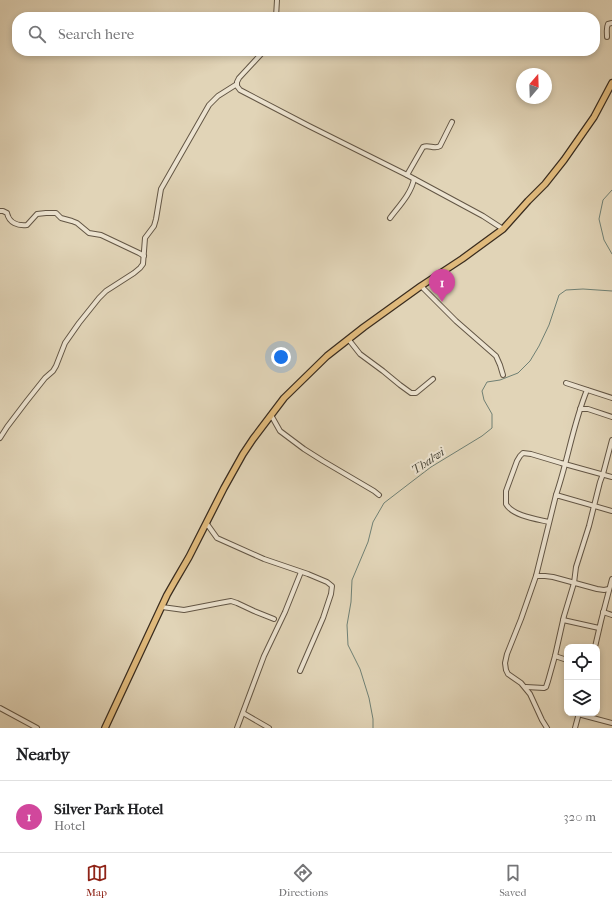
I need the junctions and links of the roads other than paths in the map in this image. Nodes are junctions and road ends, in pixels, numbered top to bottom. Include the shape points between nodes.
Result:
1 (277, 0) edge
2 (276, 12) edge
3 (612, 23) edge
4 (607, 37) dead end
5 (259, 56) edge
6 (612, 83) edge
7 (237, 84) junction
8 (452, 122) dead end
9 (407, 175) junction
10 (414, 179) junction
11 (0, 211) edge
12 (390, 218) dead end
13 (503, 230) junction
14 (144, 256) junction
15 (421, 286) junction
16 (349, 340) junction
17 (503, 375) dead end
18 (433, 379) dead end
19 (566, 383) dead end
20 (587, 390) junction
21 (612, 398) edge
22 (580, 409) junction
23 (271, 415) junction
24 (612, 417) edge
25 (0, 438) edge
26 (612, 440) edge
27 (566, 464) junction
28 (604, 474) junction
29 (612, 477) edge
30 (556, 495) junction
31 (379, 496) dead end
32 (594, 506) junction
33 (612, 511) edge
34 (549, 522) junction
35 (207, 524) junction
36 (301, 572) junction
37 (536, 576) junction
38 (612, 579) edge
39 (574, 583) junction
40 (609, 589) junction
41 (162, 607) junction
42 (603, 612) junction
43 (612, 615) edge
44 (274, 619) dead end
45 (563, 620) junction
46 (599, 628) junction
47 (596, 644) edge
48 (555, 656) junction
49 (564, 659) edge
50 (300, 672) dead end
51 (526, 687) junction
52 (0, 708) edge
53 (243, 713) junction
54 (578, 716) edge
55 (586, 716) edge
56 (612, 723) edge
57 (37, 728) edge
58 (105, 728) edge
59 (237, 728) edge
60 (269, 728) edge
61 (547, 728) edge
62 (575, 728) edge

1 - 2 street
3 - 4 street via 606,28
5 - 7 street via 242,74
6 - 13 highway via 594,117 564,160
7 - 9 street via 240,90
7 - 14 street via 209,105 161,189 156,220 145,238
8 - 9 street via 440,146 423,147
9 - 10 street
10 - 12 street via 410,192
10 - 13 street via 483,216
11 - 14 street via 7,213 11,222 23,225 28,225 37,214 56,213 61,218 77,223 89,233 101,235
13 - 15 highway
14 - 25 street via 140,268 106,291 89,309 66,344 53,371 6,427
15 - 16 highway
15 - 17 street via 496,356
16 - 18 street via 360,354 411,393 416,393
16 - 23 highway via 327,356 284,398
19 - 20 street
20 - 21 street
20 - 22 street
22 - 24 street
22 - 27 street
23 - 31 street via 280,431
23 - 35 highway via 233,470
26 - 28 street
27 - 28 street
27 - 30 street
27 - 34 street via 522,453 506,491 506,504 509,509
28 - 29 street
28 - 32 street
30 - 32 street
30 - 34 street
32 - 33 street
32 - 39 street via 576,567
34 - 37 street
35 - 36 street via 217,538
35 - 41 highway
36 - 50 street via 327,582 332,588 323,618
36 - 53 street via 264,656
37 - 39 street
37 - 51 street via 506,658 508,674
38 - 40 street
39 - 40 street via 600,590
39 - 45 street
40 - 42 street
41 - 44 street via 184,610 231,601
41 - 58 highway
42 - 43 street
42 - 46 street
45 - 46 street
45 - 48 street
46 - 47 street
48 - 49 street
48 - 51 street via 546,687
51 - 61 street
52 - 57 street
53 - 59 street
53 - 60 street
54 - 62 street
55 - 56 street

